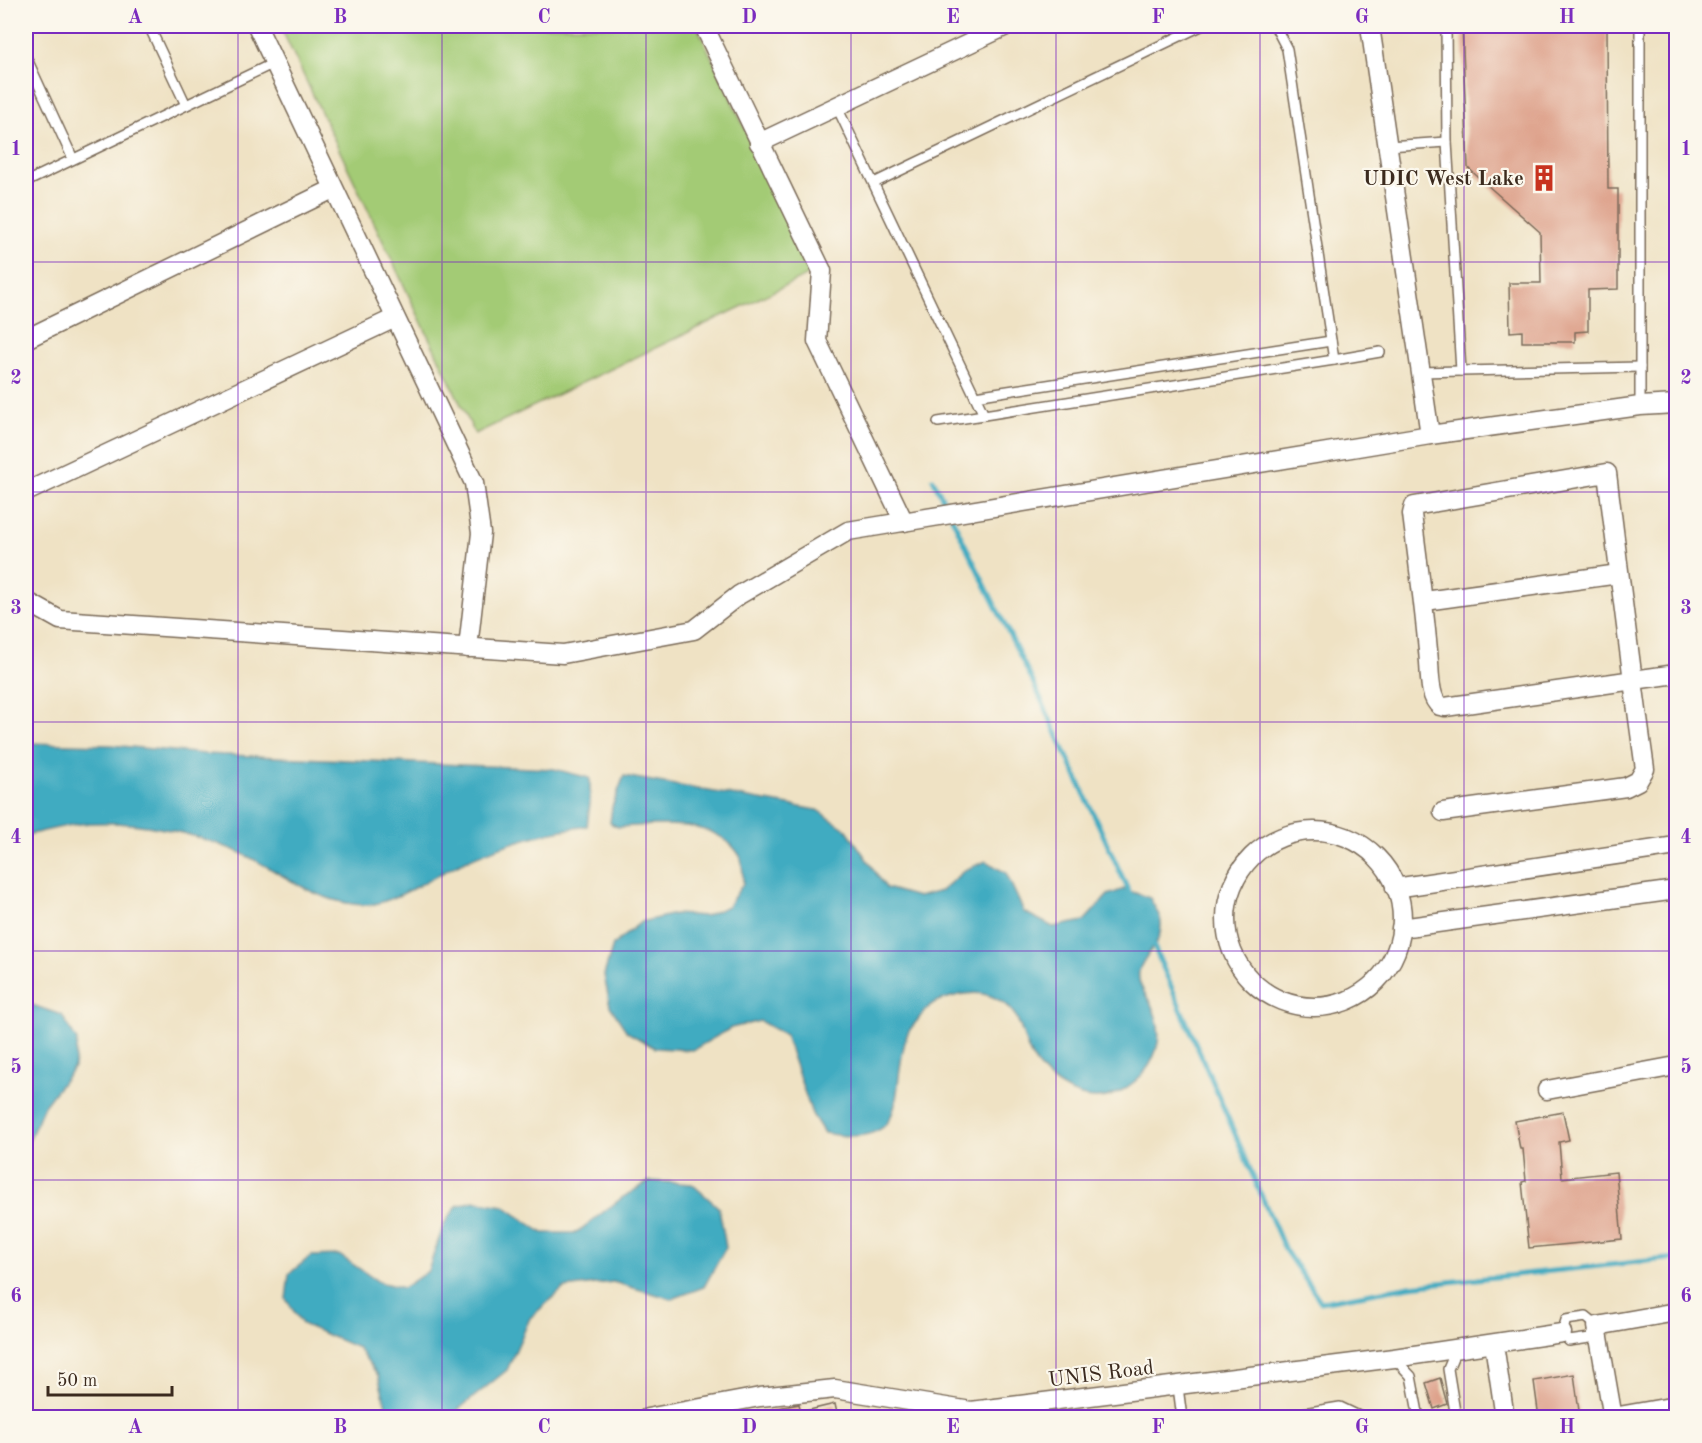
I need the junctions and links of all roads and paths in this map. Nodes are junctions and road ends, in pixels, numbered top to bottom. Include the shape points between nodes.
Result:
1 (149, 26) edge
2 (257, 26) edge
3 (704, 26) edge
4 (1006, 26) edge
5 (1202, 26) edge
6 (1275, 26) edge
7 (1370, 26) edge
8 (1446, 26) edge
9 (1640, 26) edge
10 (26, 57) edge
11 (274, 63) junction
12 (186, 105) junction
13 (836, 105) junction
14 (1447, 142) junction
15 (759, 143) junction
16 (1388, 147) junction
17 (73, 159) junction
18 (26, 182) edge
19 (874, 183) junction
20 (333, 189) junction
21 (395, 318) junction
22 (26, 339) edge
23 (1331, 341) junction
24 (1380, 352) dead end
25 (1334, 360) junction
26 (1640, 367) junction
27 (1147, 369) junction
28 (1461, 371) junction
29 (1420, 372) junction
30 (1149, 389) junction
31 (975, 396) junction
32 (1677, 404) edge
33 (1640, 406) junction
34 (984, 415) junction
35 (938, 422) dead end
36 (1430, 435) junction
37 (26, 492) edge
38 (904, 522) junction
39 (1619, 574) junction
40 (26, 602) edge
41 (1425, 602) junction
42 (468, 648) junction
43 (1677, 674) edge
44 (1633, 679) junction
45 (1443, 812) dead end
46 (1677, 846) edge
47 (1395, 888) junction
48 (1677, 890) edge
49 (1401, 928) junction
50 (1677, 1066) edge
51 (1547, 1090) dead end
52 (1677, 1312) edge
53 (1597, 1326) junction
54 (1562, 1333) junction
55 (1494, 1344) junction
56 (1456, 1350) junction
57 (1394, 1358) junction
58 (1178, 1387) junction
59 (1677, 1406) edge
60 (971, 1414) edge
61 (1455, 1416) edge
62 (1613, 1417) edge
63 (647, 1418) edge
64 (1182, 1418) edge
65 (1273, 1418) edge
66 (1363, 1418) edge
67 (1419, 1418) edge
68 (1429, 1418) edge
69 (1505, 1418) edge

1 - 12 lane
2 - 11 street
3 - 15 street
4 - 13 street
5 - 19 lane
6 - 23 lane via 1287,49
7 - 16 street
8 - 14 lane
9 - 26 lane
10 - 17 lane
11 - 12 lane
11 - 20 street
12 - 17 lane
13 - 15 street
13 - 19 lane
14 - 16 lane
14 - 28 lane
15 - 38 street via 822,271 817,341
16 - 29 street
17 - 18 lane
19 - 31 lane
20 - 21 street
20 - 22 street
21 - 37 street
21 - 42 street via 474,483 481,533
23 - 25 lane
23 - 27 lane
24 - 25 lane
25 - 30 lane
26 - 28 lane
26 - 33 lane
27 - 30 lane
27 - 31 lane
28 - 29 lane
29 - 36 street
30 - 34 lane
31 - 34 lane
32 - 33 street
33 - 36 street
34 - 35 lane
36 - 38 street
38 - 42 street via 848,531 739,595 694,630 563,654
39 - 41 street
39 - 41 street via 1607,473 1414,506
39 - 44 street
40 - 42 street via 60,620
41 - 44 street via 1434,699 1440,706
43 - 44 street
44 - 45 street via 1645,769 1638,781 1626,787
46 - 47 street
47 - 49 street via 1401,906
47 - 49 street via 1374,854 1348,838 1319,831 1289,834 1262,848 1240,869 1228,897 1226,927 1233,956 1249,979 1270,996 1297,1006 1325,1006 1352,999 1374,983 1391,961
48 - 49 street
50 - 51 street
52 - 53 street, UNIS Road
53 - 54 lane, UNIS Road via 1590,1338 1569,1341
53 - 54 lane, UNIS Road via 1586,1317 1576,1318 1566,1320
53 - 62 street
54 - 55 street, UNIS Road
55 - 56 street, UNIS Road
55 - 69 street
56 - 57 street, UNIS Road
56 - 61 lane via 1448,1369
57 - 58 street, UNIS Road
57 - 67 lane via 1411,1376
58 - 60 street, UNIS Road
58 - 64 lane
59 - 62 street
60 - 63 street, UNIS Road via 835,1389 760,1397
61 - 68 lane
65 - 66 lane via 1340,1407

